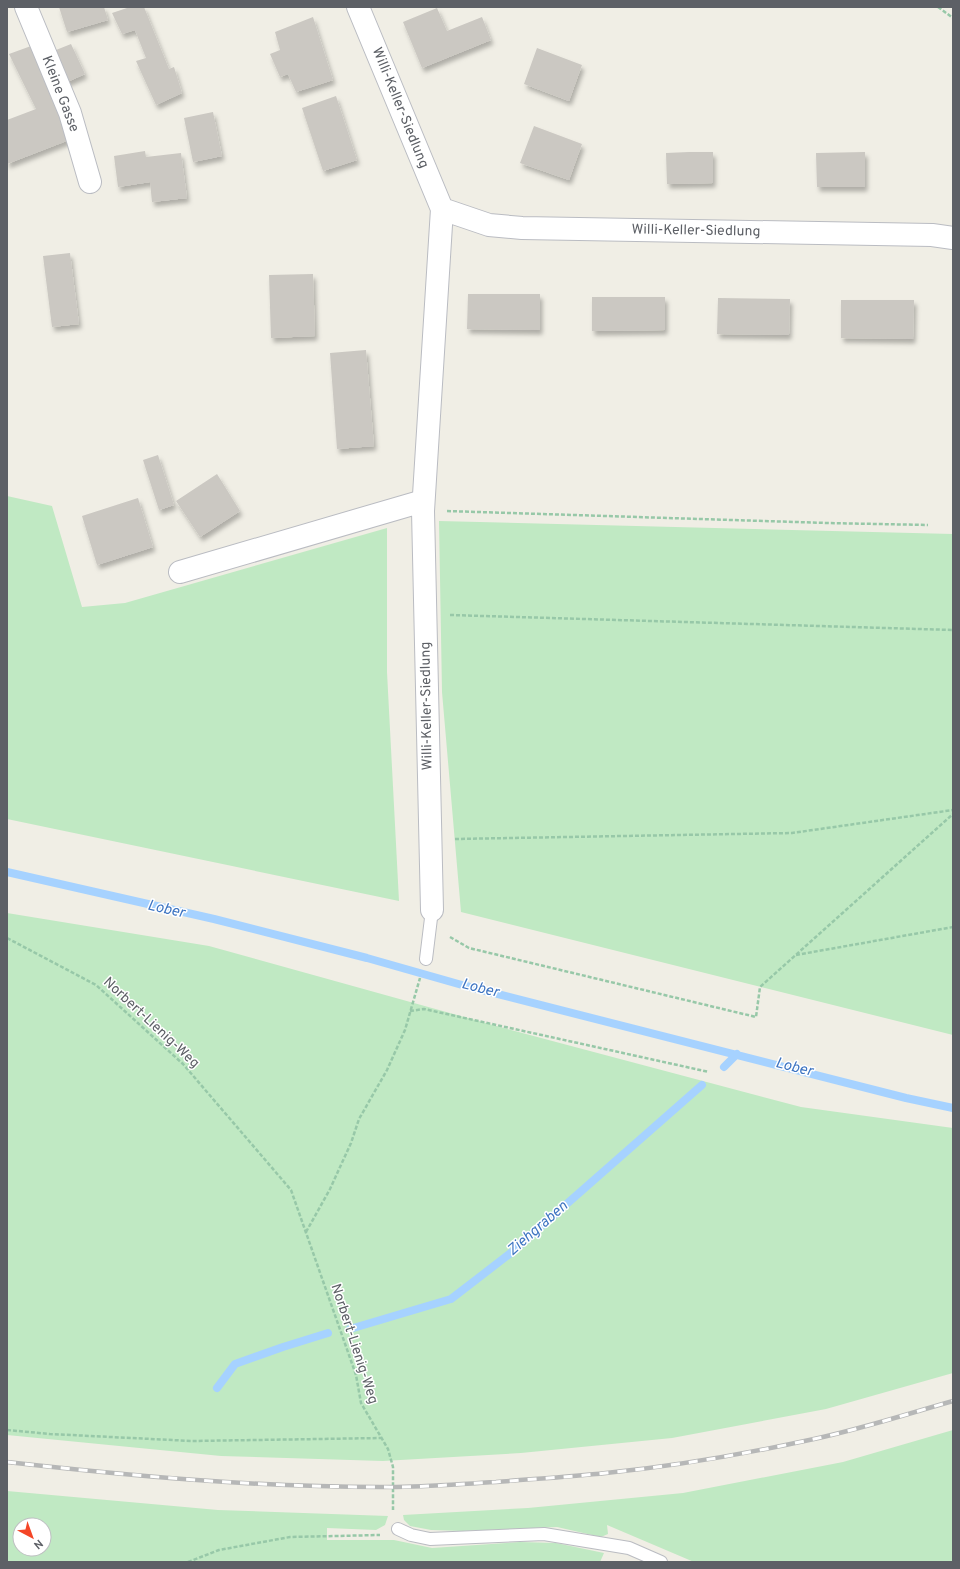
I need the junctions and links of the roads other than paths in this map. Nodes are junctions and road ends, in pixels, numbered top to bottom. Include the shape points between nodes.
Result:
1 (26, 7) edge
2 (358, 7) edge
3 (90, 182) dead end
4 (442, 209) junction
5 (953, 238) edge
6 (423, 506) junction
7 (180, 572) dead end
8 (431, 917) joint
9 (426, 959) road end
10 (398, 1529) road end
11 (661, 1562) edge

1 - 3 street, Kleine Gasse via 70,114
2 - 4 street, Willi-Keller-Siedlung
4 - 5 street, Willi-Keller-Siedlung via 489,225 522,228 932,235
4 - 6 street, Willi-Keller-Siedlung
6 - 7 street
6 - 8 street, Willi-Keller-Siedlung
8 - 9 lane
10 - 11 lane via 430,1539 544,1534 629,1548

